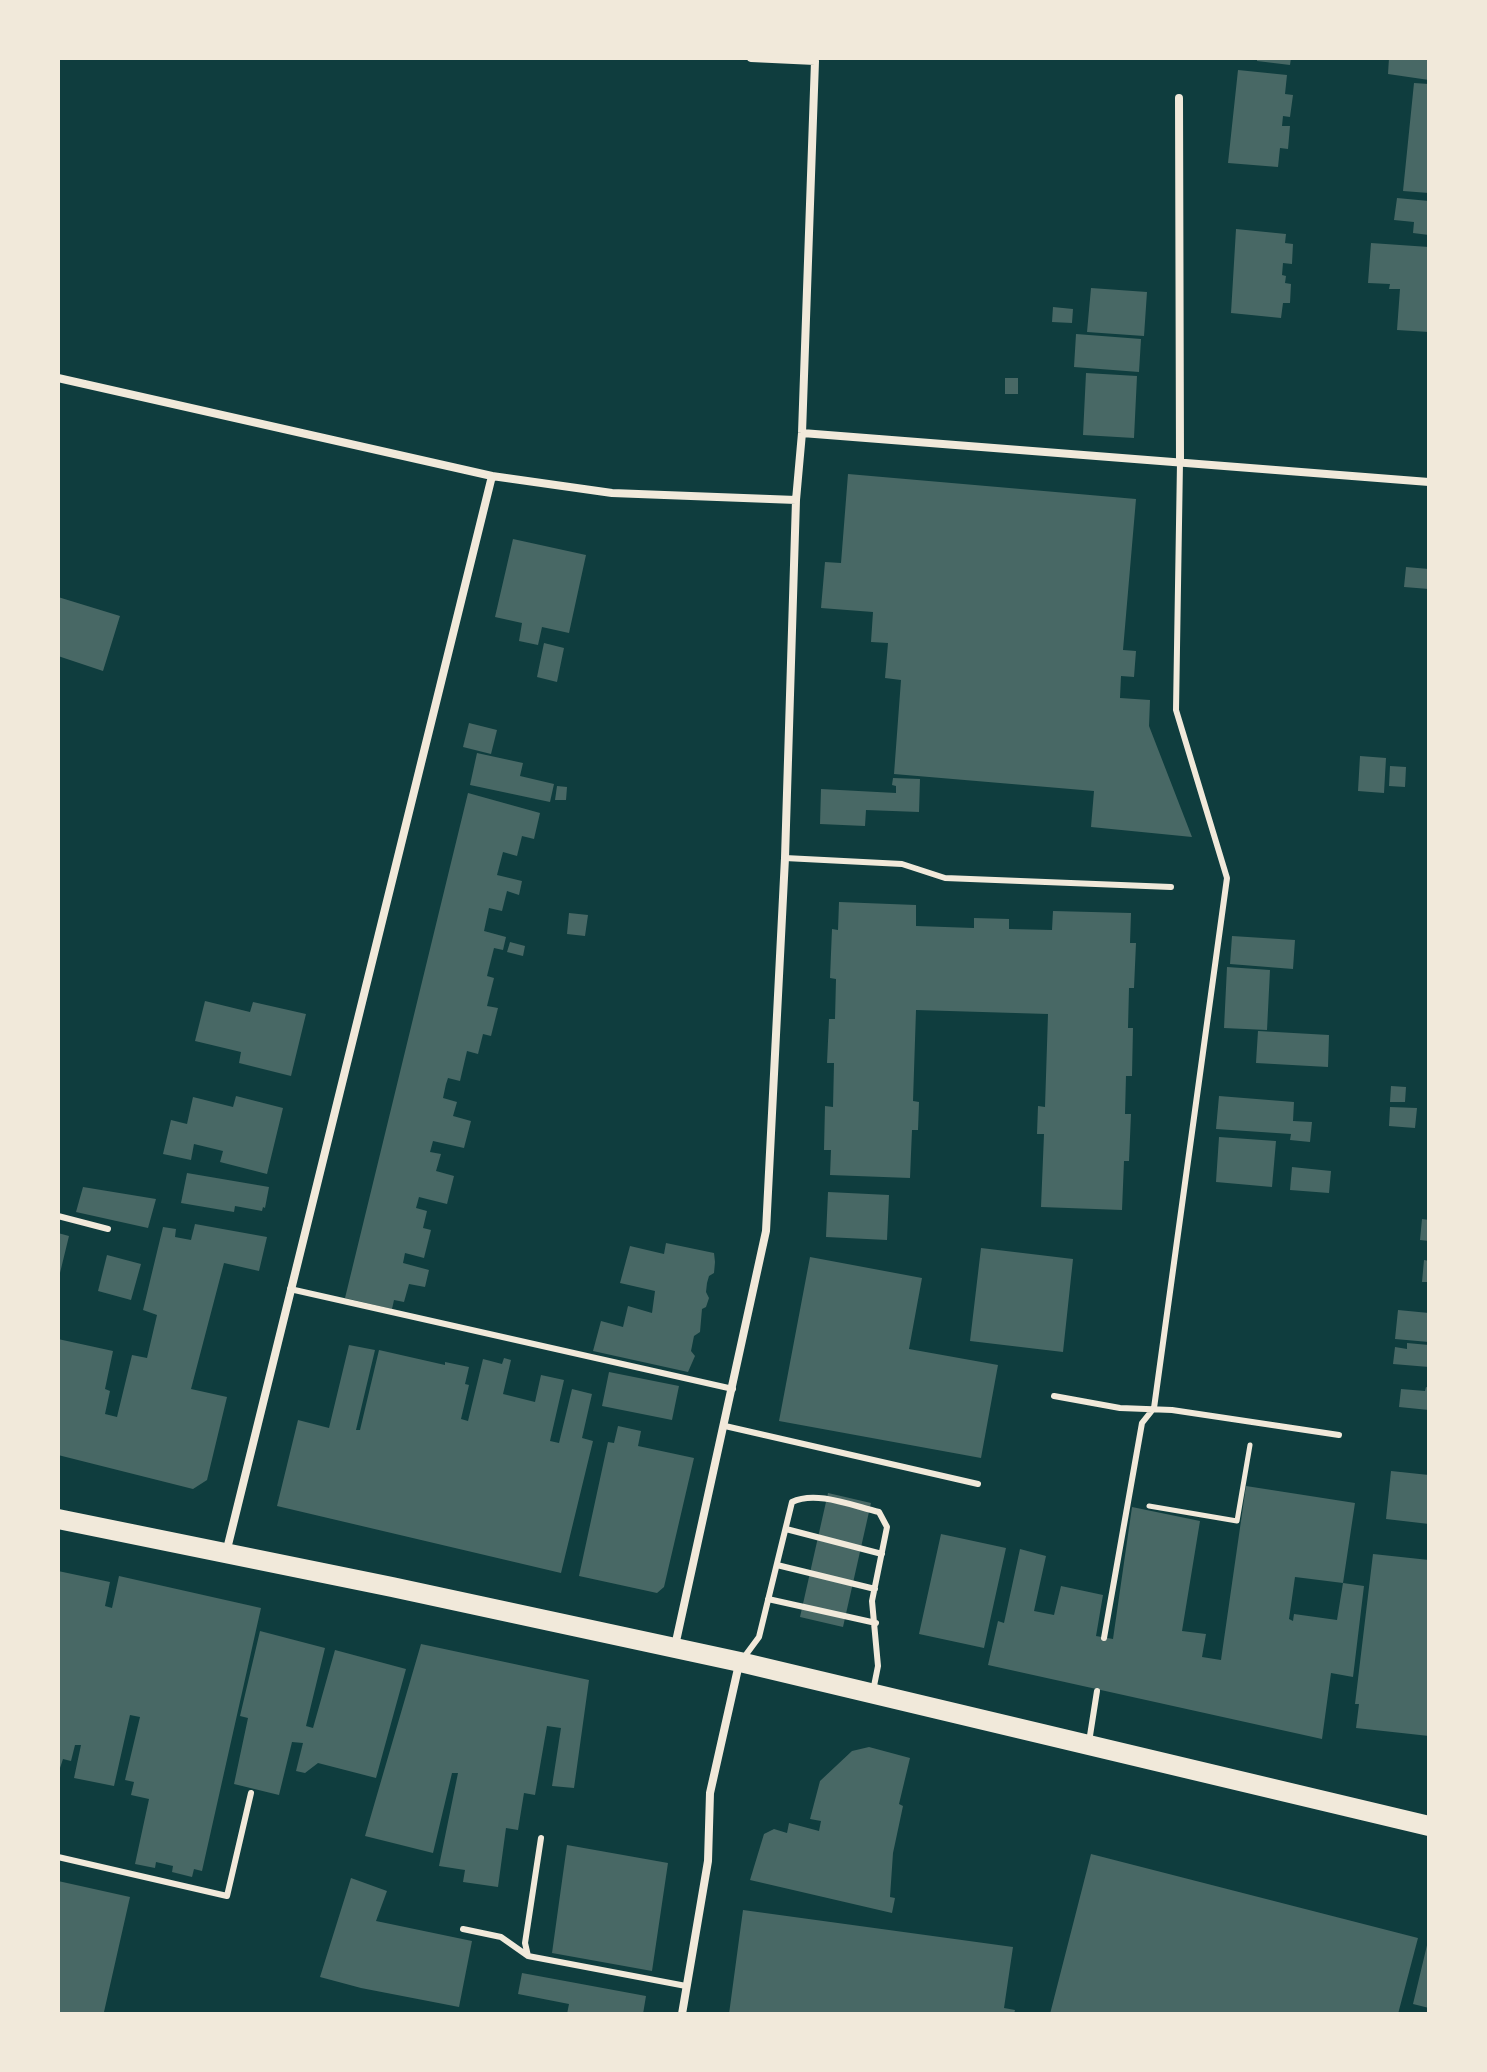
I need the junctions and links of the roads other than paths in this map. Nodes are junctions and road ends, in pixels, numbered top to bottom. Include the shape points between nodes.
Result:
1 (751, 58) edge
2 (761, 58) edge
3 (1179, 98) dead end
4 (58, 378) edge
5 (802, 433) junction
6 (1180, 462) junction
7 (492, 476) junction
8 (1429, 482) edge
9 (796, 500) junction
10 (785, 858) junction
11 (1171, 887) dead end
12 (58, 1216) edge
13 (108, 1229) dead end
14 (290, 1289) junction
15 (733, 1389) junction
16 (1054, 1396) dead end
17 (1154, 1408) junction
18 (725, 1426) junction
19 (1339, 1435) dead end
20 (978, 1484) dead end
21 (58, 1519) edge
22 (786, 1529) junction
23 (226, 1554) junction
24 (882, 1554) junction
25 (777, 1565) junction
26 (875, 1589) junction
27 (768, 1599) junction
28 (876, 1623) junction
29 (1104, 1638) dead end
30 (675, 1648) junction
31 (740, 1662) junction
32 (1097, 1691) dead end
33 (872, 1693) junction
34 (1089, 1744) junction
35 (251, 1793) dead end
36 (1429, 1826) edge
37 (541, 1838) dead end
38 (58, 1857) edge
39 (463, 1929) dead end
40 (528, 1956) junction
41 (686, 1986) junction
42 (682, 2014) edge

1 - 2 street
2 - 5 street via 815,61
3 - 6 street
4 - 7 street
5 - 6 street
5 - 9 street
6 - 8 street
6 - 17 lane via 1176,710 1227,878
7 - 9 street via 612,493
7 - 14 street
9 - 10 street
10 - 11 lane via 902,864 945,878
10 - 15 street via 766,1231
12 - 13 lane
14 - 15 lane
14 - 23 street
15 - 18 street
16 - 17 lane via 1120,1408
17 - 19 lane
17 - 29 lane via 1142,1423
18 - 20 lane
18 - 30 street
21 - 23 main road
22 - 24 lane
22 - 24 lane via 792,1502 801,1497 879,1512 887,1527
22 - 25 lane
23 - 30 main road
24 - 26 lane
25 - 26 lane
25 - 27 lane
26 - 28 lane
27 - 28 lane
27 - 31 lane via 759,1637
28 - 33 lane via 878,1666
30 - 31 main road
31 - 33 main road
31 - 41 street via 710,1793 708,1861
32 - 34 lane
33 - 34 main road
34 - 36 main road
35 - 38 lane via 227,1896
37 - 40 lane via 525,1943
39 - 40 lane via 501,1937
40 - 41 lane
41 - 42 street

